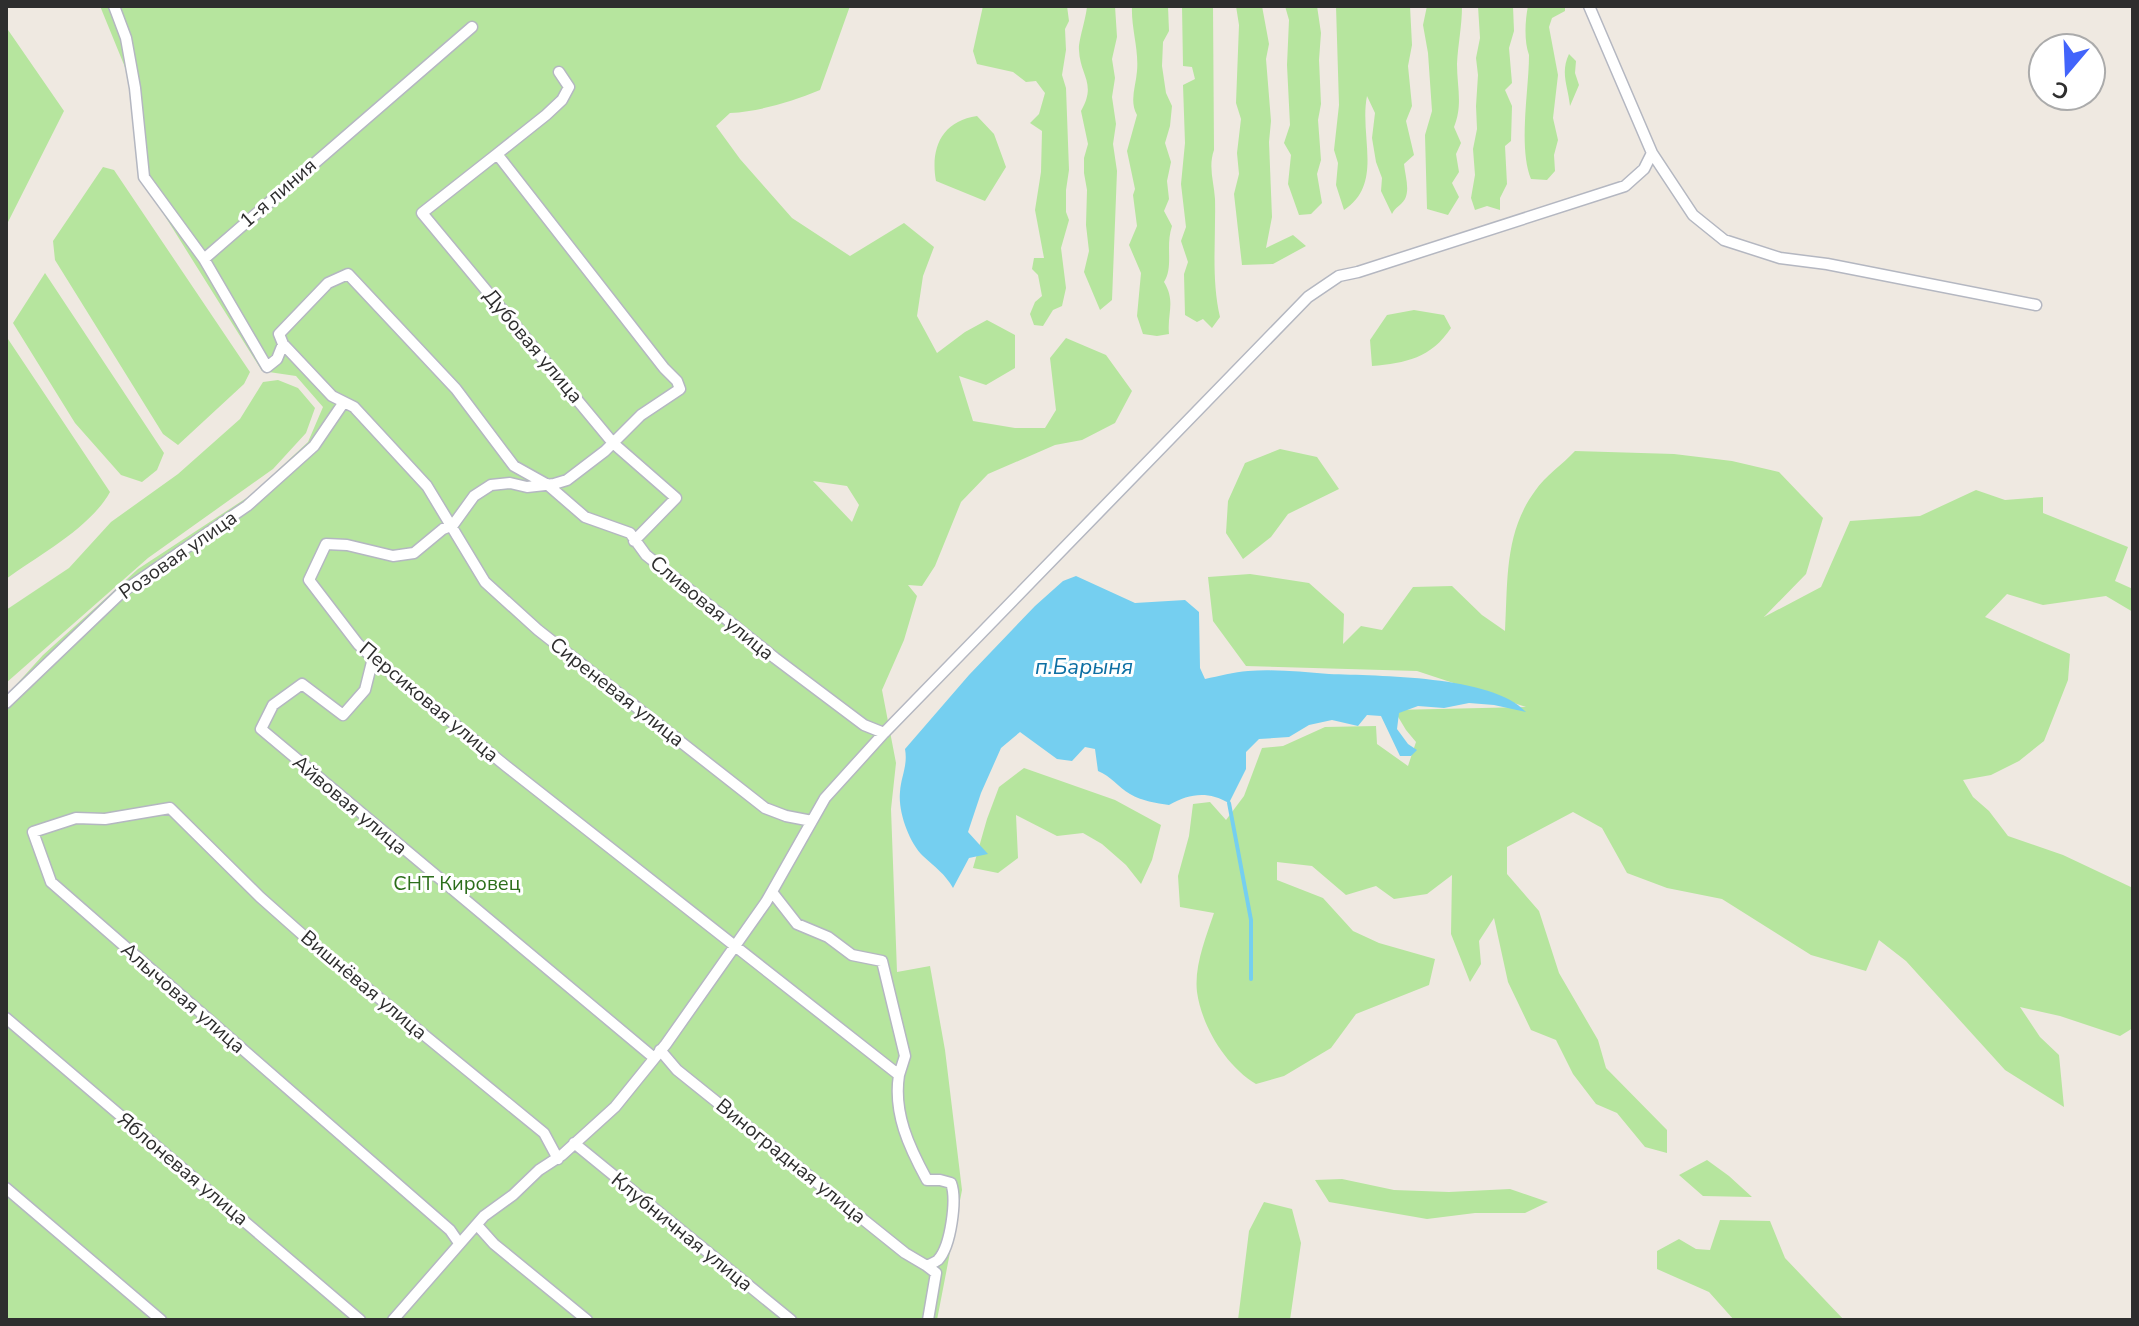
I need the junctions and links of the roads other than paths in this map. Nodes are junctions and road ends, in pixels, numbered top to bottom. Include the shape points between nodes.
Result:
1 (114, 6) edge
2 (1589, 6) edge
3 (472, 27) dead end
4 (559, 72) dead end
5 (1652, 153) junction
6 (497, 154) junction
7 (204, 259) junction
8 (2036, 305) dead end
9 (283, 344) junction
10 (344, 402) junction
11 (613, 443) junction
12 (548, 485) junction
13 (453, 525) junction
14 (634, 541) junction
15 (373, 658) junction
16 (6, 703) edge
17 (884, 733) junction
18 (170, 808) joint
19 (812, 821) junction
20 (772, 892) junction
21 (734, 947) junction
22 (6, 1018) edge
23 (656, 1054) junction
24 (899, 1075) junction
25 (574, 1143) junction
26 (558, 1159) junction
27 (6, 1188) edge
28 (477, 1225) junction
29 (459, 1243) junction
30 (927, 1266) junction
31 (161, 1320) edge
32 (360, 1320) edge
33 (393, 1320) edge
34 (587, 1320) edge
35 (791, 1320) edge
36 (928, 1320) edge

1 - 7 street via 135,88 144,177
2 - 5 street
3 - 7 street, 1-я линия
4 - 6 street via 569,87 562,100
5 - 8 street via 1693,215 1732,244 1780,258
5 - 17 street via 1625,186 1339,276 1308,297
6 - 11 street, Персиковая улица via 677,381 680,389 641,415
6 - 11 street, Дубовая улица via 422,213
7 - 9 street via 267,367
9 - 10 street, Сиреневая улица
9 - 12 street, Сливовая улица via 279,334 328,283 348,274 456,389 514,466
10 - 13 street, Сиреневая улица via 427,486
10 - 16 street, Розовая улица via 314,446 247,506 122,592
11 - 12 street, Персиковая улица via 567,480
11 - 14 street, Дубовая улица via 676,498
12 - 13 street, Персиковая улица via 491,485 474,496
12 - 14 street, Сливовая улица via 585,517 630,533
13 - 15 street, Персиковая улица via 414,553 393,556 326,544 309,580
13 - 19 street, Сиреневая улица via 485,582 538,630 765,808
14 - 17 street, Сливовая улица via 775,658 864,725
15 - 21 street, Персиковая улица
15 - 23 street, Айвовая улица via 365,690 343,715 302,684 273,705 261,729
17 - 19 street via 825,798
18 - 26 street, Вишнёвая улица via 313,944 544,1133
18 - 29 street, Алычовая улица via 105,819 76,818 33,832 51,882
19 - 20 street
20 - 21 street
20 - 24 street via 797,924 852,955 882,961 905,1056
21 - 23 street
21 - 24 street, Персиковая улица
22 - 32 street, Яблоневая улица
23 - 25 street via 615,1107
23 - 30 street, Виноградная улица
24 - 30 street via 900,1117 914,1156 927,1180 951,1183 955,1193 947,1243 938,1260
25 - 26 street
25 - 35 street, Клубничная улица
26 - 28 street
27 - 31 street
28 - 29 street
28 - 34 street
29 - 33 street
30 - 36 street via 936,1273

